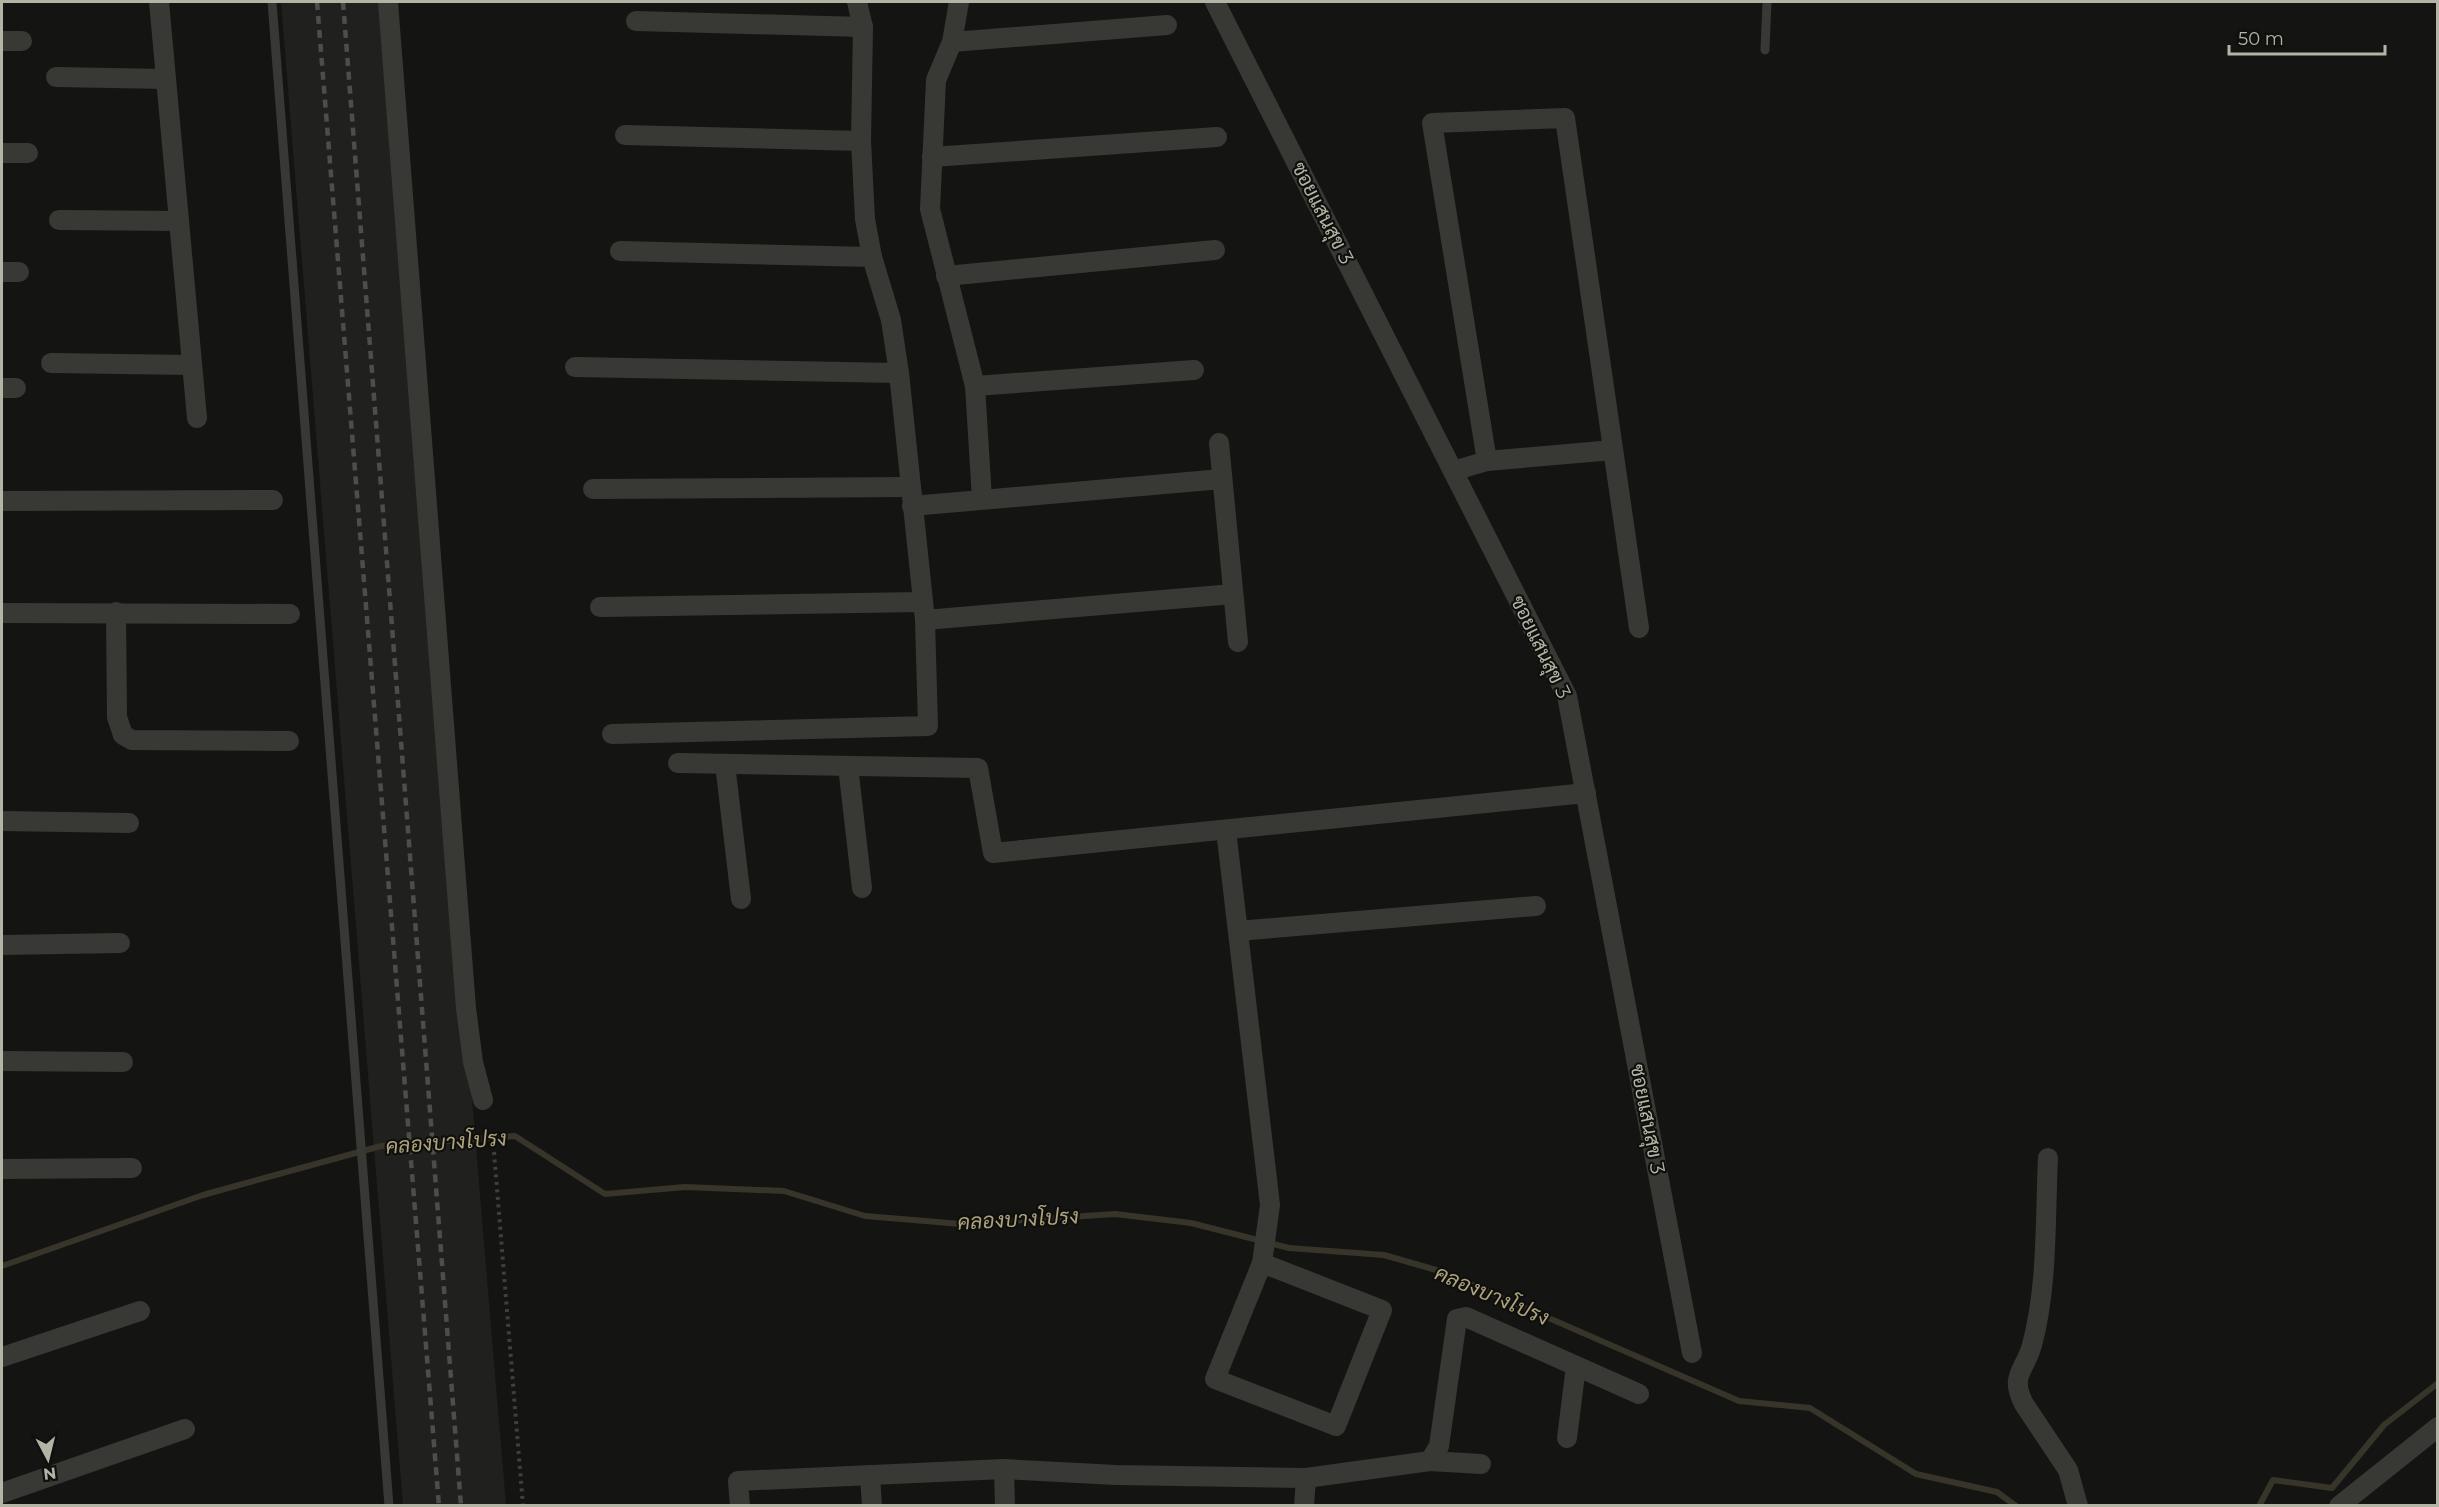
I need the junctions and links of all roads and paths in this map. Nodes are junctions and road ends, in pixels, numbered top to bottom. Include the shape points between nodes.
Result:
1 (159, 2) edge
2 (272, 2) edge
3 (388, 2) edge
4 (857, 2) edge
5 (959, 2) edge
6 (1215, 2) edge
7 (1767, 2) edge
8 (636, 21) dead end
9 (1167, 25) dead end
10 (863, 27) junction
11 (2, 41) edge
12 (22, 41) dead end
13 (952, 42) junction
14 (1765, 50) dead end
15 (56, 78) dead end
16 (166, 79) junction
17 (625, 135) dead end
18 (1217, 137) dead end
19 (861, 141) junction
20 (2, 153) edge
21 (28, 153) dead end
22 (932, 157) junction
23 (59, 220) dead end
24 (179, 221) junction
25 (1215, 250) dead end
26 (620, 251) dead end
27 (872, 257) junction
28 (946, 276) junction
29 (51, 363) dead end
30 (192, 366) junction
31 (575, 367) dead end
32 (1194, 370) dead end
33 (899, 373) junction
34 (975, 386) junction
35 (197, 418) dead end
36 (1219, 443) dead end
37 (1613, 450) junction
38 (1487, 461) junction
39 (1453, 471) junction
40 (1222, 479) junction
41 (593, 489) dead end
42 (911, 496) junction
43 (982, 499) junction
44 (273, 500) dead end
45 (2, 501) edge
46 (1233, 594) junction
47 (600, 607) dead end
48 (923, 611) junction
49 (116, 612) junction
50 (2, 613) edge
51 (290, 614) dead end
52 (1639, 628) dead end
53 (1238, 642) dead end
54 (612, 734) dead end
55 (289, 741) dead end
56 (678, 763) dead end
57 (725, 764) junction
58 (848, 766) junction
59 (1586, 793) junction
60 (2, 821) edge
61 (129, 823) dead end
62 (1226, 830) junction
63 (862, 888) dead end
64 (741, 899) dead end
65 (1536, 906) dead end
66 (1238, 931) junction
67 (120, 943) dead end
68 (2, 945) edge
69 (2, 1061) edge
70 (123, 1062) dead end
71 (483, 1100) dead end
72 (494, 1152) dead end
73 (2048, 1158) dead end
74 (132, 1168) dead end
75 (2, 1169) edge
76 (1262, 1259) junction
77 (140, 1311) dead end
78 (1692, 1353) dead end
79 (2, 1357) edge
80 (1576, 1366) junction
81 (1640, 1394) dead end
82 (2438, 1427) edge
83 (185, 1429) dead end
84 (1567, 1438) dead end
85 (1430, 1461) junction
86 (1481, 1464) dead end
87 (1004, 1469) junction
88 (870, 1475) junction
89 (1306, 1478) junction
90 (2, 1493) edge
91 (388, 1506) edge
92 (523, 1506) edge
93 (740, 1506) edge
94 (872, 1506) edge
95 (1005, 1506) edge
96 (1304, 1506) edge
97 (2078, 1506) edge
98 (2339, 1506) edge

1 - 16 street
2 - 91 lane
3 - 71 street via 466,1008
4 - 10 street
5 - 13 street
6 - 39 street, ซอยแสนสุข 3
7 - 14 lane
8 - 10 street
9 - 13 street
10 - 19 street
11 - 12 street
13 - 22 street via 936,80
15 - 16 street
16 - 24 street
17 - 19 street
18 - 22 street
19 - 27 street via 865,219
20 - 21 street
22 - 28 street via 930,209
23 - 24 street
24 - 30 street
25 - 28 street
26 - 27 street
27 - 33 street via 891,321
28 - 34 street
29 - 30 street
30 - 35 street
31 - 33 street
32 - 34 street
33 - 42 street
34 - 43 street
36 - 40 street
37 - 38 street
37 - 38 street via 1565,118 1432,123
37 - 52 street
38 - 39 street
39 - 59 street, ซอยแสนสุข 3 via 1567,696
40 - 43 street
40 - 46 street
41 - 42 street
42 - 43 street
42 - 48 street
44 - 45 street
46 - 48 street
46 - 53 street
47 - 48 street
48 - 54 street via 928,726
49 - 50 street
49 - 51 street
49 - 55 street via 117,717 123,735 132,740
56 - 57 street
57 - 58 street
57 - 64 street
58 - 62 street via 978,768 993,853
58 - 63 street
59 - 62 street
59 - 78 street, ซอยแสนสุข 3
60 - 61 street
62 - 66 street
65 - 66 street
66 - 76 street via 1270,1205
67 - 68 street
69 - 70 street
72 - 92 path
73 - 97 street via 2041,1291 2032,1347 2016,1381 2024,1404 2068,1470
74 - 75 street
76 - 76 street via 1215,1379 1336,1426 1382,1310
77 - 79 street
80 - 81 street
80 - 84 street
80 - 85 street via 1466,1317 1457,1319 1439,1446
82 - 98 street
83 - 90 street
85 - 86 street
85 - 89 street
87 - 88 street
87 - 89 street
87 - 95 street
88 - 93 street via 738,1481
88 - 94 street
89 - 96 street

